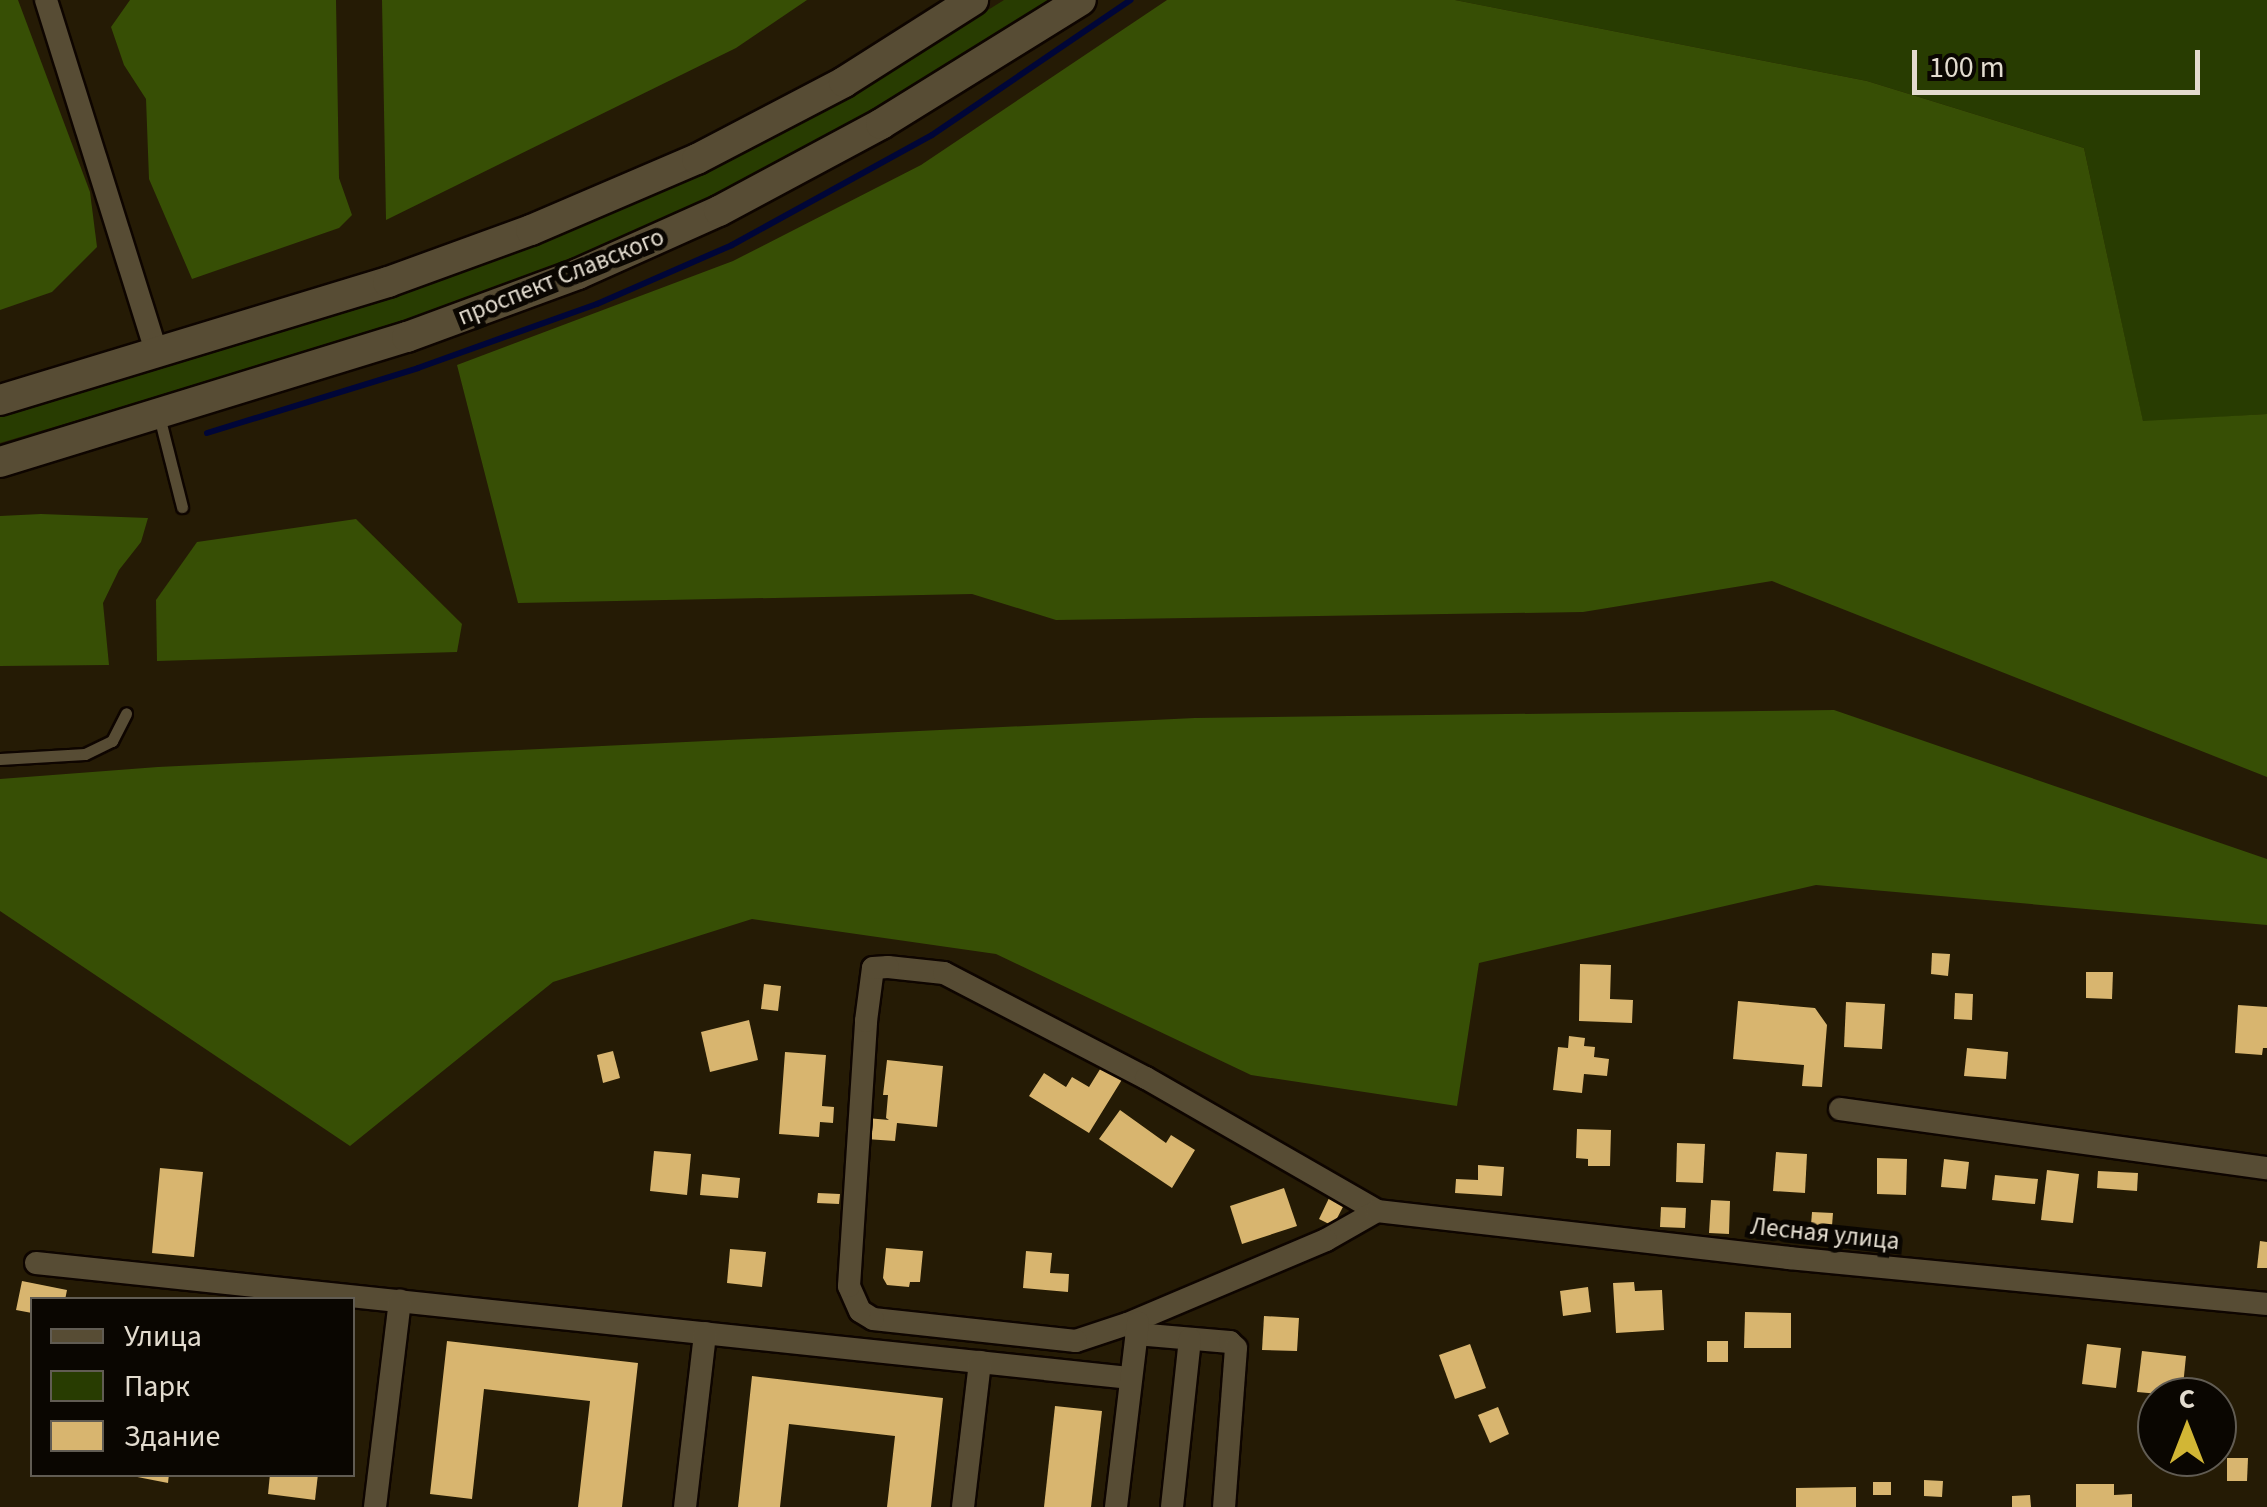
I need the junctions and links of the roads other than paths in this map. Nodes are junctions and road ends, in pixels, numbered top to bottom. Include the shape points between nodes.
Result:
1 (46, 0) edge
2 (972, 0) edge
3 (1081, 0) edge
4 (157, 354) junction
5 (0, 400) edge
6 (159, 416) junction
7 (0, 462) edge
8 (182, 506) dead end
9 (126, 714) dead end
10 (0, 759) edge
11 (1840, 1109) dead end
12 (2267, 1168) edge
13 (1377, 1211) junction
14 (36, 1262) dead end
15 (400, 1301) junction
16 (2267, 1304) edge
17 (1137, 1327) junction
18 (705, 1334) junction
19 (1190, 1339) junction
20 (980, 1362) junction
21 (1131, 1378) junction
22 (375, 1507) edge
23 (685, 1507) edge
24 (963, 1507) edge
25 (1116, 1507) edge
26 (1172, 1507) edge
27 (1224, 1507) edge

1 - 4 street
2 - 4 main road via 844,82 697,159 442,263
3 - 6 main road, проспект Славского via 881,124 719,212 475,312
4 - 5 main road
6 - 7 main road, проспект Славского
6 - 8 lane
9 - 10 lane via 112,741 85,754
11 - 12 street
13 - 16 street, Лесная улица
13 - 17 street
13 - 17 street via 1146,1078 944,973 874,968 849,1286 860,1311 873,1319 1076,1340
14 - 15 street
15 - 18 street
15 - 22 street
17 - 19 street
17 - 21 street
18 - 20 street
18 - 23 street
19 - 26 street
19 - 27 street via 1230,1342 1239,1356
20 - 21 street
20 - 24 street
21 - 25 street

